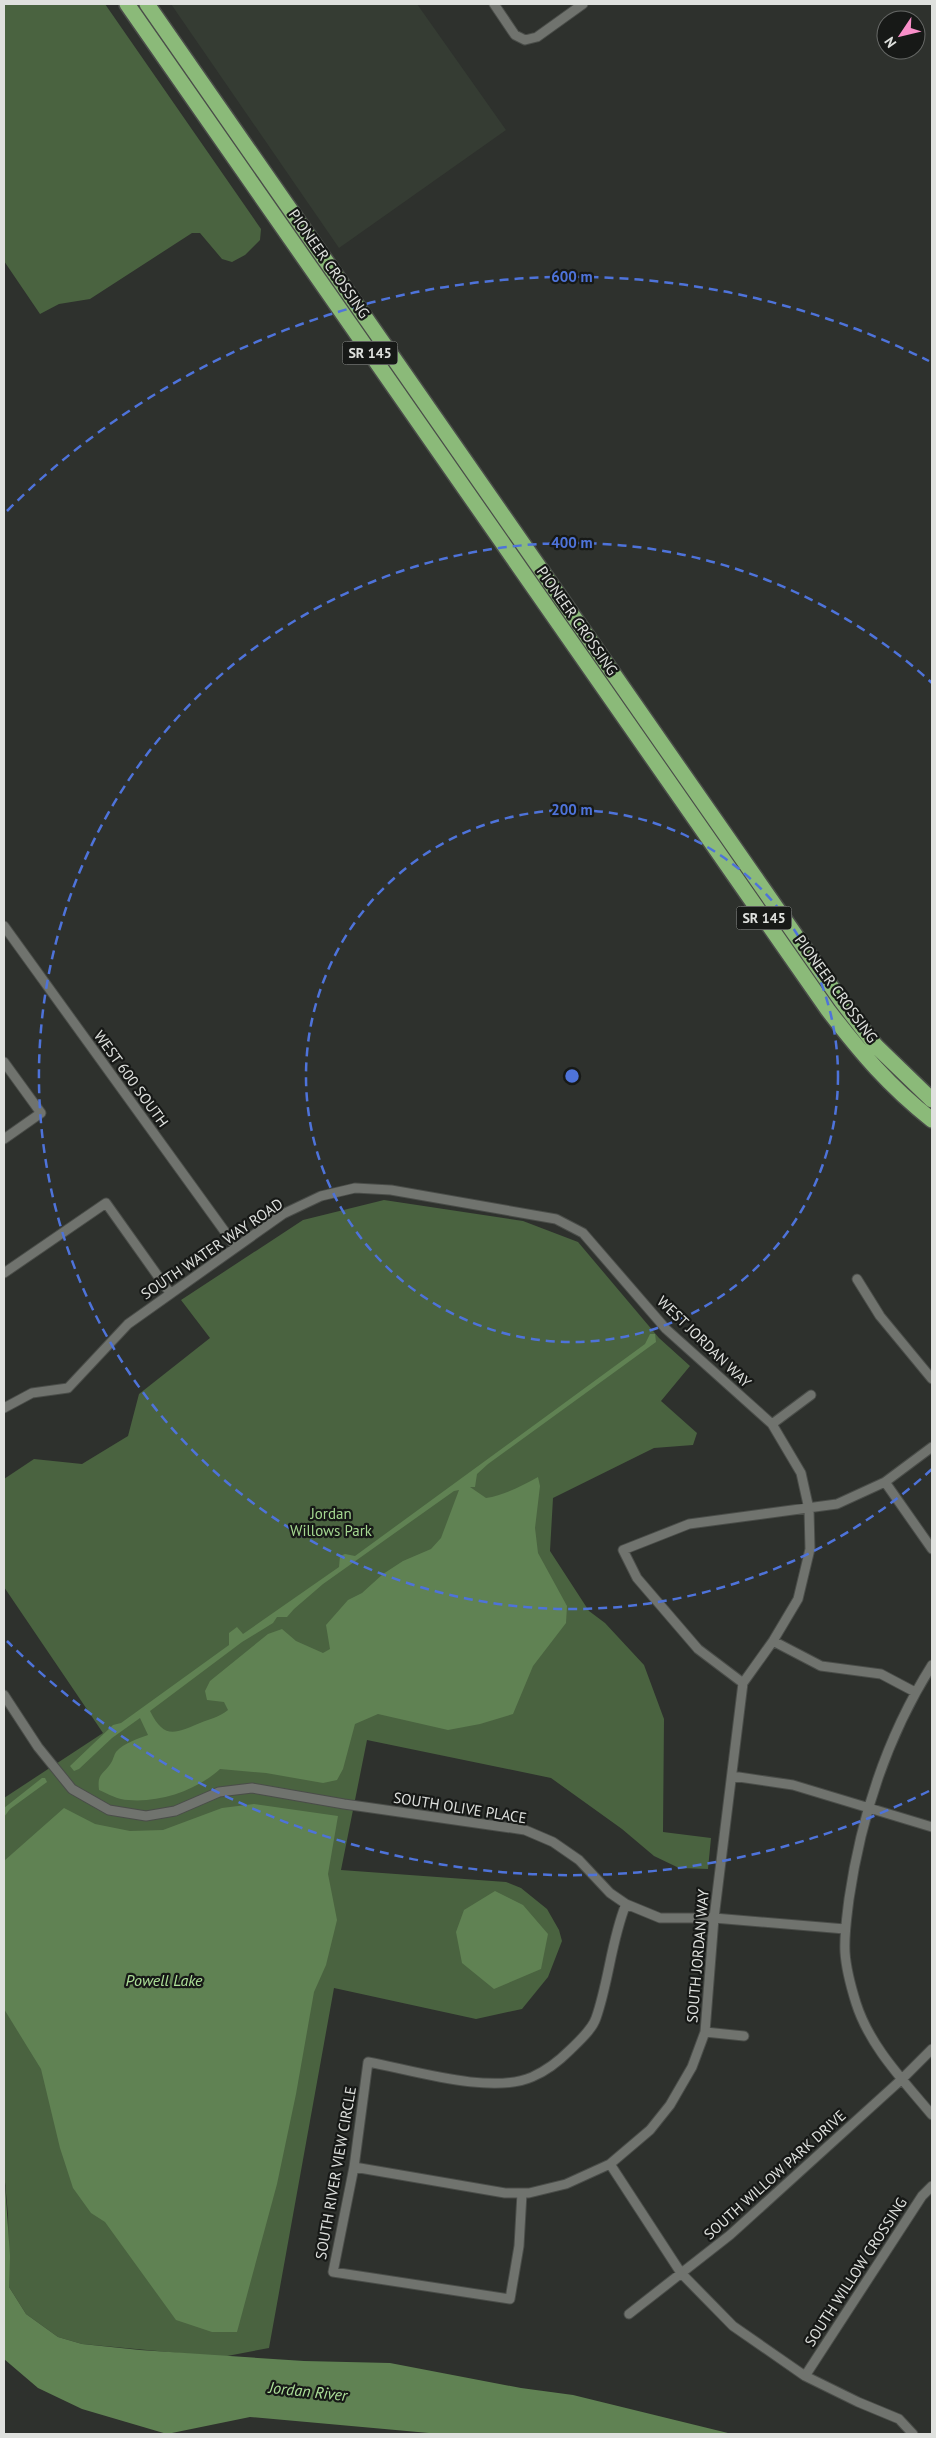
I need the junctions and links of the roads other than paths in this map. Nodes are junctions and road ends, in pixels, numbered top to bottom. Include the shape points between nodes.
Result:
1 (127, 4) edge
2 (146, 4) edge
3 (494, 4) edge
4 (583, 4) edge
5 (4, 926) edge
6 (4, 1062) edge
7 (932, 1100) edge
8 (932, 1120) edge
9 (4, 1139) edge
10 (556, 1219) joint
11 (236, 1247) junction
12 (4, 1273) edge
13 (857, 1279) dead end
14 (170, 1293) junction
15 (932, 1379) edge
16 (811, 1395) dead end
17 (4, 1408) edge
18 (772, 1424) junction
19 (932, 1447) edge
20 (801, 1473) joint
21 (885, 1482) junction
22 (809, 1509) junction
23 (932, 1549) edge
24 (773, 1641) junction
25 (932, 1665) edge
26 (743, 1683) junction
27 (915, 1692) junction
28 (4, 1695) edge
29 (732, 1776) junction
30 (870, 1808) junction
31 (932, 1827) edge
32 (626, 1904) junction
33 (714, 1918) junction
34 (845, 1930) junction
35 (705, 2032) junction
36 (744, 2036) dead end
37 (932, 2049) edge
38 (902, 2079) junction
39 (932, 2115) edge
40 (610, 2164) junction
41 (354, 2166) junction
42 (932, 2186) edge
43 (522, 2193) junction
44 (682, 2273) junction
45 (629, 2314) dead end
46 (805, 2376) junction
47 (913, 2434) edge

1 - 8 highway, PIONEER CROSSING / SR 145 via 828,1010 864,1057
2 - 7 highway, PIONEER CROSSING / SR 145 via 842,1002 876,1046
3 - 4 street via 515,34 525,40 537,37
5 - 11 street, WEST 600 SOUTH
6 - 9 street via 41,1113
10 - 11 street, SOUTH WATER WAY ROAD via 391,1190 355,1188 321,1196 283,1214
10 - 18 street, WEST JORDAN WAY via 583,1233 666,1329
11 - 14 street, SOUTH WATER WAY ROAD
12 - 14 street via 106,1203
13 - 15 street via 880,1316
14 - 17 street, SOUTH WATER WAY ROAD via 128,1324 68,1388 32,1393
16 - 18 street
18 - 20 street, WEST JORDAN WAY
19 - 21 street
20 - 22 street, SOUTH JORDAN WAY
21 - 22 street via 837,1504
21 - 23 street
22 - 24 street, SOUTH JORDAN WAY via 810,1549 798,1599
22 - 26 street via 689,1524 622,1550 637,1578 698,1648
24 - 26 street, SOUTH JORDAN WAY
24 - 27 street via 821,1666 881,1674
25 - 27 street
26 - 29 street, SOUTH JORDAN WAY
27 - 30 street via 889,1748
28 - 32 street, SOUTH OLIVE PLACE via 38,1747 72,1789 109,1810 146,1816 175,1811 219,1792 252,1788 525,1830 554,1842 579,1860 610,1893
29 - 30 street via 792,1785
29 - 33 street, SOUTH JORDAN WAY
30 - 31 street
30 - 34 street via 854,1864
32 - 33 street, SOUTH OLIVE PLACE via 660,1918
32 - 41 street, SOUTH RIVER VIEW CIRCLE via 596,2020 578,2043 557,2062 532,2077 500,2084 368,2062
33 - 34 street, SOUTH OLIVE PLACE
33 - 35 street, SOUTH JORDAN WAY
34 - 38 street via 845,1952 856,2005 876,2046
35 - 36 street
35 - 40 street, SOUTH JORDAN WAY via 692,2068 670,2105 650,2130
37 - 38 street, SOUTH WILLOW PARK DRIVE
38 - 39 street
38 - 44 street, SOUTH WILLOW PARK DRIVE via 730,2235
40 - 43 street, SOUTH JORDAN WAY via 566,2184
40 - 44 street
41 - 43 street, SOUTH JORDAN WAY via 505,2193
41 - 43 street, SOUTH RIVER VIEW CIRCLE via 333,2272 510,2300 519,2246
42 - 46 street, SOUTH WILLOW CROSSING via 922,2196
44 - 45 street, SOUTH WILLOW PARK DRIVE
44 - 46 street via 733,2326
46 - 47 street via 899,2419

